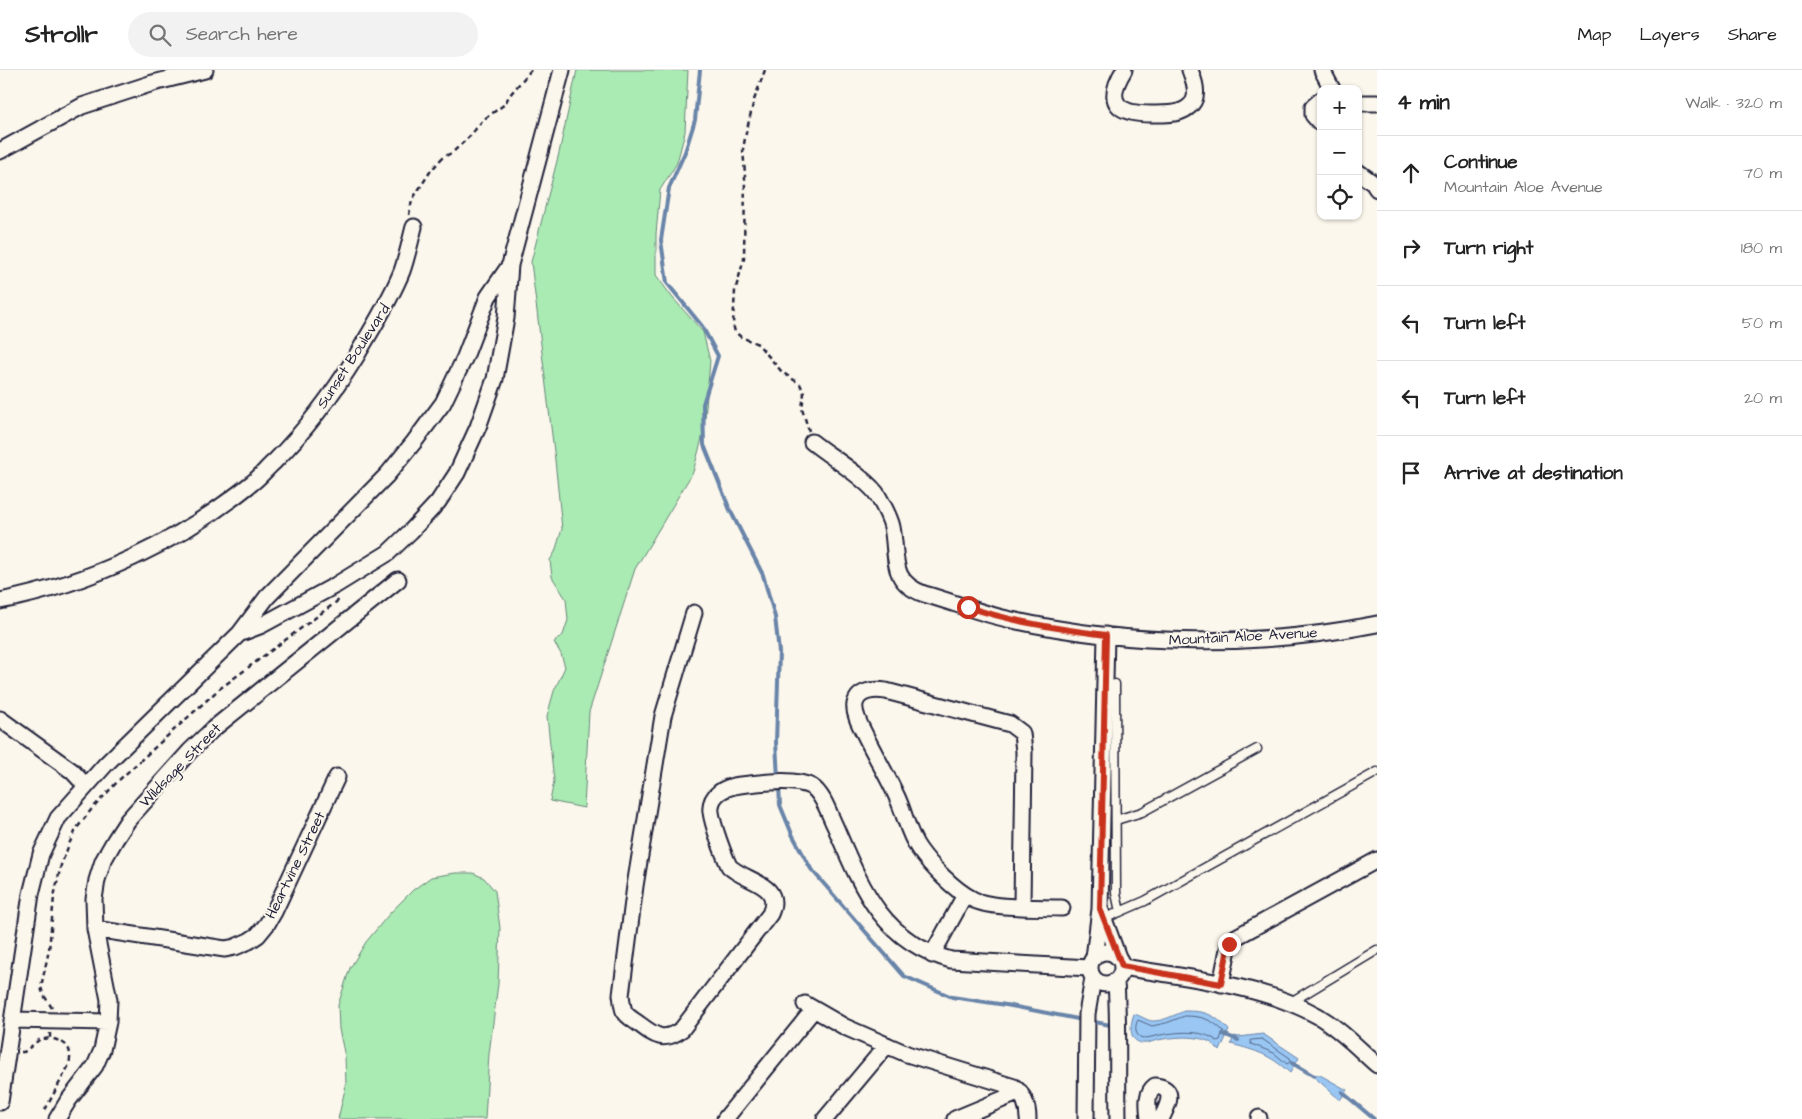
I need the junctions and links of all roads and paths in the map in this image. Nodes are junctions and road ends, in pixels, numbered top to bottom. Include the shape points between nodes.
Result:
1 (205, 70) edge
2 (531, 70) edge
3 (562, 70) edge
4 (765, 70) edge
5 (1124, 70) edge
6 (1190, 70) edge
7 (1322, 70) edge
8 (1330, 85) edge
9 (1362, 103) edge
10 (1377, 103) edge
11 (1317, 104) edge
12 (1317, 119) edge
13 (0, 151) edge
14 (1362, 175) edge
15 (1377, 189) edge
16 (414, 227) joint
17 (510, 265) junction
18 (812, 442) joint
19 (398, 580) dead end
20 (0, 601) edge
21 (694, 613) dead end
22 (1377, 624) edge
23 (240, 634) junction
24 (1106, 635) junction
25 (1115, 684) dead end
26 (0, 720) edge
27 (1257, 749) dead end
28 (1377, 772) edge
29 (337, 777) dead end
30 (86, 786) junction
31 (1116, 820) junction
32 (1377, 860) edge
33 (965, 895) junction
34 (1022, 906) junction
35 (1062, 908) dead end
36 (1120, 912) junction
37 (1101, 917) junction
38 (95, 928) junction
39 (1377, 950) edge
40 (932, 955) junction
41 (1092, 968) junction
42 (1119, 968) junction
43 (1221, 984) junction
44 (1289, 1003) junction
45 (12, 1020) junction
46 (108, 1022) junction
47 (50, 1038) dead end
48 (887, 1045) junction
49 (6, 1052) junction
50 (1377, 1065) edge
51 (1020, 1092) junction
52 (0, 1102) edge
53 (57, 1119) edge
54 (725, 1119) edge
55 (825, 1119) edge
56 (955, 1119) edge
57 (1028, 1119) edge
58 (1086, 1119) edge
59 (1118, 1119) edge
60 (1149, 1119) edge
61 (1161, 1119) edge

1 - 13 street via 82,106
2 - 16 path via 505,104 483,120 430,172 412,200 409,216
3 - 17 street
4 - 18 path via 746,133 744,259 735,291 733,324 735,332 758,344 782,372 800,384 804,393 802,409
5 - 6 street via 1115,91 1119,106 1124,111 1148,114 1178,113 1191,105 1196,97
7 - 8 street
9 - 10 street
11 - 12 street via 1313,114
14 - 15 street
16 - 20 street, Sunset Boulevard via 403,269 390,298 340,383 296,440 253,482 184,532 149,550 69,584
17 - 23 street via 488,297 443,402 386,475 267,597
17 - 23 street via 506,318 495,380 468,453 438,502 388,553 336,585
18 - 24 street, Mountain Aloe Avenue via 877,494 890,519 898,574 912,590 1009,620
19 - 38 street, Wildsage Street via 213,729 128,820 114,840 97,880
21 - 40 street via 663,716 635,886 621,994 628,1016 659,1037 673,1036 682,1029 770,914 773,900 767,889 729,866 711,813 714,798 731,786 794,782 817,792 879,914 906,940
22 - 24 street, Mountain Aloe Avenue via 1349,630 1235,640 1171,641
23 - 30 street
24 - 37 street
25 - 31 lane
26 - 30 street via 72,771
27 - 31 lane via 1142,812
28 - 36 lane
29 - 38 street, Heartvine Street via 274,912 262,930 249,941 225,949
30 - 45 street via 58,818 42,854 28,910
31 - 36 lane via 1116,893
32 - 43 street via 1236,937 1229,944
33 - 34 street via 985,903
33 - 34 street via 926,858 911,836 898,798 856,714 857,698 869,690 886,691 1010,724 1022,733
33 - 40 street
34 - 35 street
36 - 37 lane
37 - 41 street
37 - 42 street
38 - 46 street, Wildsage Street via 109,1000
39 - 44 lane
40 - 41 street via 951,960
41 - 42 street via 1103,952 1113,954
41 - 42 street via 1101,984 1106,985
41 - 58 street via 1087,1014
42 - 43 street
42 - 59 street
43 - 44 street
44 - 50 street via 1330,1024
45 - 46 street
45 - 49 street
46 - 53 street, Wildsage Street via 95,1066
47 - 49 path via 40,1040 24,1052
48 - 51 street via 1014,1087
48 - 54 street via 810,1007
48 - 55 street
49 - 52 street
51 - 56 street
51 - 57 street
60 - 61 street via 1148,1098 1152,1088 1161,1086 1170,1098

